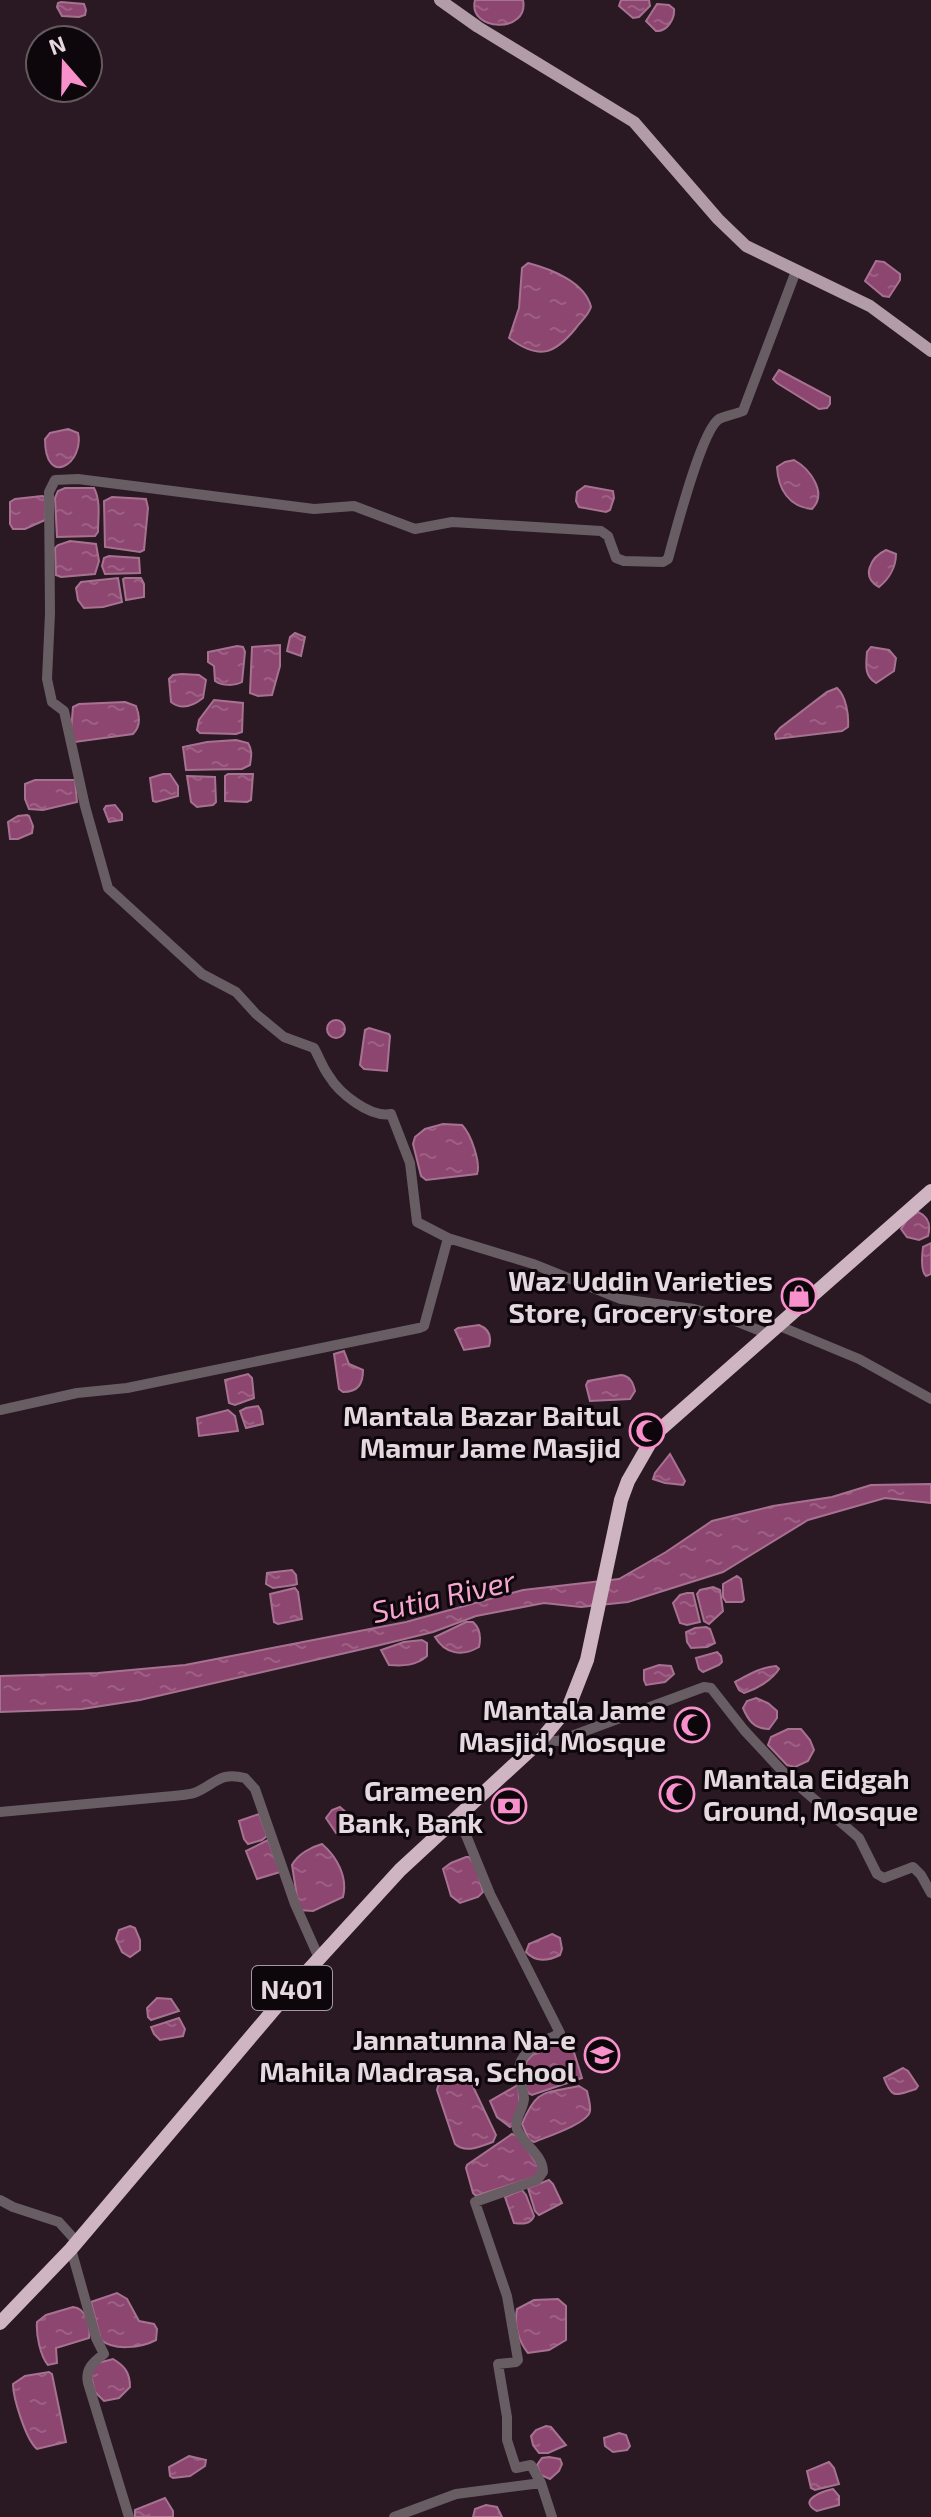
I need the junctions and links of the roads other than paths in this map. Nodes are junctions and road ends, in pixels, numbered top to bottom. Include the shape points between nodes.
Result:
1 (440, 0) edge
2 (796, 271) junction
3 (931, 351) edge
4 (931, 1191) edge
5 (448, 1238) junction
6 (772, 1329) junction
7 (931, 1399) edge
8 (0, 1410) edge
9 (541, 1740) junction
10 (0, 1812) edge
11 (459, 1818) junction
12 (931, 1893) edge
13 (319, 1958) junction
14 (0, 2200) edge
15 (74, 2246) junction
16 (0, 2323) edge
17 (541, 2483) junction
18 (129, 2517) edge
19 (394, 2517) edge
20 (552, 2517) edge

1 - 2 main road via 634,122 746,246
2 - 3 main road via 870,306
2 - 5 street via 743,411 720,419 696,459 663,562 616,558 601,531 452,522 415,529 354,506 314,509 78,479 55,480 51,486 49,697 64,711 108,888 202,974 236,992 284,1037 314,1048 340,1091 380,1115 391,1114 410,1163 417,1222
4 - 6 highway, N401
5 - 6 street via 621,1299 694,1309
5 - 8 street via 424,1326 419,1328
6 - 7 street via 859,1359
6 - 9 highway, N401 via 655,1434 628,1481 614,1523 587,1660 569,1706
9 - 11 highway, N401
9 - 12 street via 558,1741 711,1688 785,1774 859,1838 877,1874 884,1878 913,1867
10 - 13 street via 173,1796 194,1793 228,1775 245,1778 255,1789
11 - 13 highway, N401 via 400,1870
11 - 17 street via 490,1894 560,2033 523,2055 519,2065 524,2096 517,2131 543,2172 537,2180 475,2202 507,2296 517,2354 516,2362 498,2364 507,2440 516,2468 531,2465
13 - 15 highway, N401
14 - 15 street via 59,2222
15 - 16 highway, N401
15 - 18 street via 104,2354 86,2375
17 - 19 street via 456,2494
17 - 20 street

